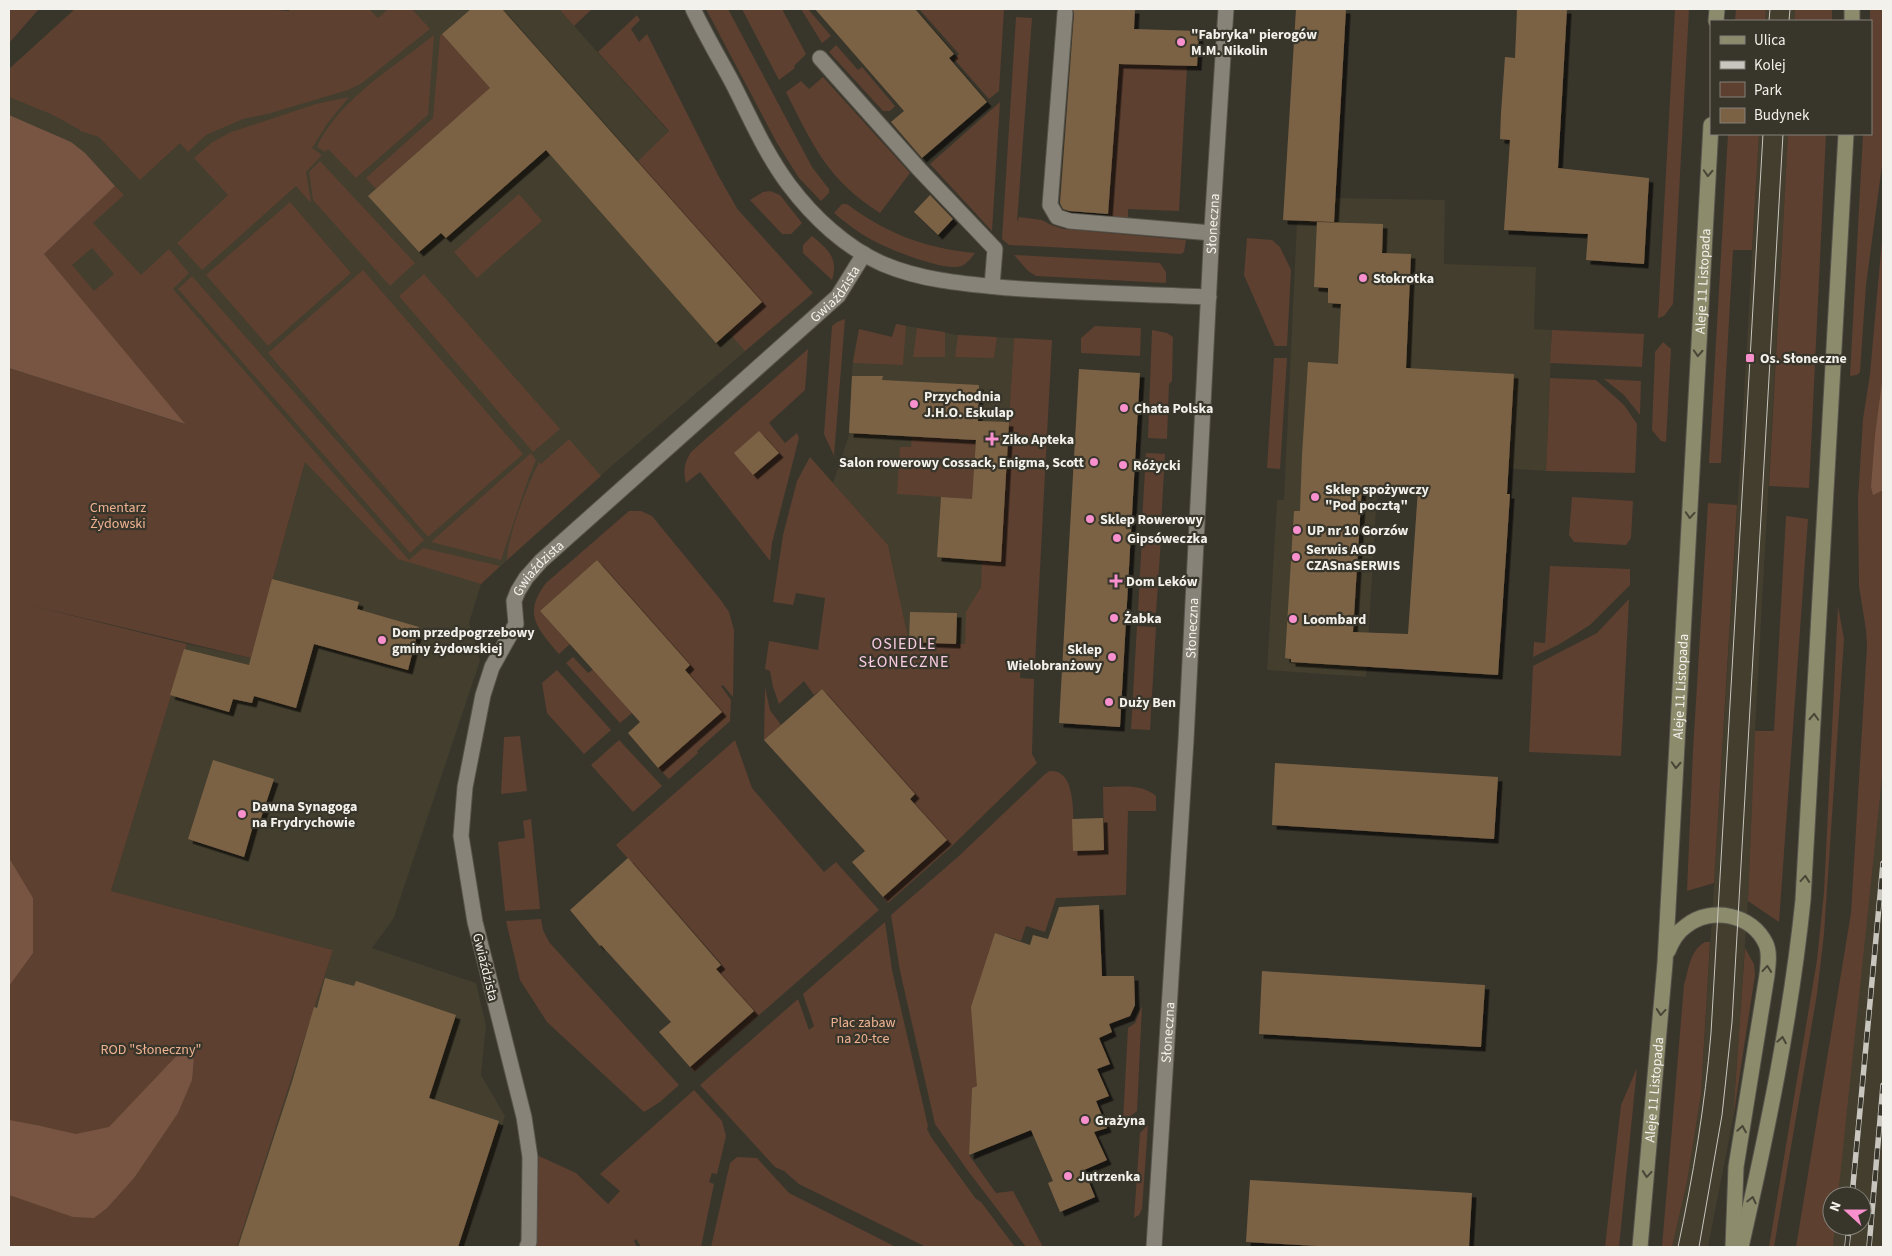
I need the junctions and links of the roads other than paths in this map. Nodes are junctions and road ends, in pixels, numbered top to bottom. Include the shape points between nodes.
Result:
1 (693, 9) edge
2 (1226, 9) edge
3 (1065, 13) dead end
4 (820, 58) dead end
5 (1710, 135) edge
6 (1846, 135) edge
7 (1212, 233) junction
8 (864, 254) junction
9 (992, 286) junction
10 (1209, 297) junction
11 (1665, 963) junction
12 (528, 1247) edge
13 (1154, 1247) edge
14 (1640, 1247) edge
15 (1733, 1247) edge
16 (1741, 1247) edge

1 - 8 street, Gwiaździsta via 766,150 789,185 839,238
2 - 7 street, Słoneczna
3 - 7 street via 1050,205 1057,216 1070,221
4 - 9 street via 994,249
5 -> 11 main road, Aleje 11 Listopada
16 -> 6 main road via 1765,1141 1802,909
7 - 10 street, Słoneczna
8 - 9 street, Gwiaździsta via 897,269 935,280
8 - 12 street, Gwiaździsta via 838,296 541,561 526,578 514,601 516,624 492,667 482,695 465,787 460,836 475,922 524,1117 530,1157
9 - 10 street, Gwiaździsta
10 - 13 street, Słoneczna via 1186,740
11 -> 14 main road, Aleje 11 Listopada
15 -> 11 main road via 1736,1167 1767,975 1767,945 1742,920 1719,914 1686,925 1666,954

